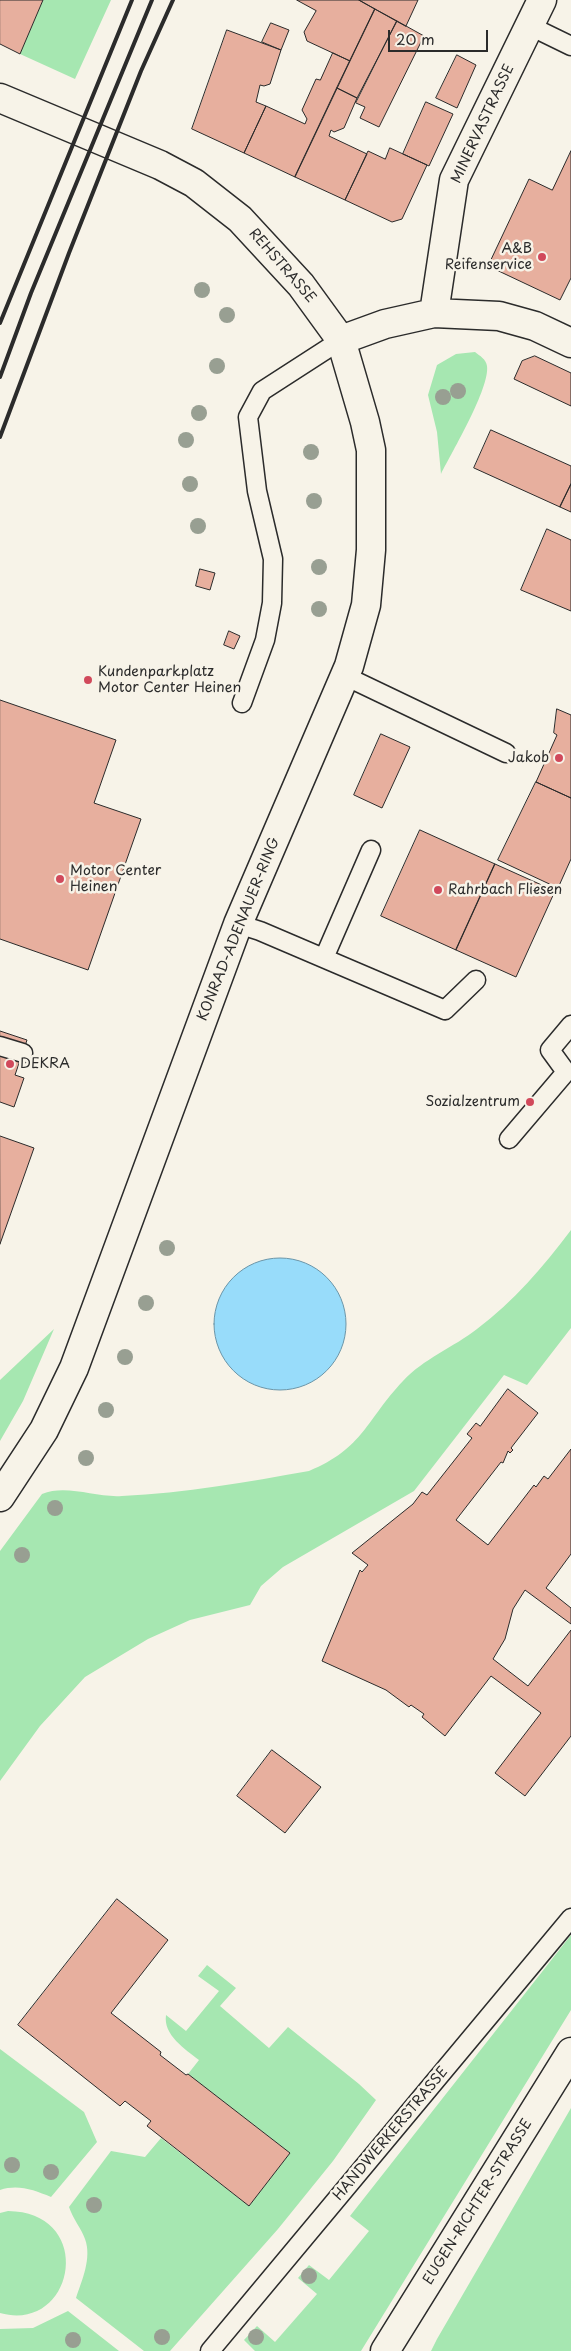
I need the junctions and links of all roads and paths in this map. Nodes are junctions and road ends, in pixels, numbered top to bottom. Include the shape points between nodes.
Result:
1 (542, 0) edge
2 (530, 26) junction
3 (571, 46) edge
4 (0, 98) edge
5 (434, 313) junction
6 (341, 340) junction
7 (571, 342) edge
8 (345, 676) junction
9 (242, 703) dead end
10 (506, 754) dead end
11 (371, 850) dead end
12 (238, 924) junction
13 (324, 958) junction
14 (476, 980) dead end
15 (571, 1024) edge
16 (0, 1046) edge
17 (23, 1053) dead end
18 (508, 1139) dead end
19 (0, 1497) edge
20 (571, 1918) edge
21 (571, 2052) edge
22 (210, 2351) edge
23 (385, 2351) edge

1 - 2 street, MINERVASTRASSE
2 - 3 lane
2 - 5 street, MINERVASTRASSE via 454,180
4 - 6 street, REHSTRASSE via 104,140 194,183 240,219 265,244 301,285
5 - 6 street via 385,324
5 - 7 street via 499,316 535,326
6 - 8 street, KONRAD-ADENAUER-RING via 371,450 371,550 366,605
6 - 9 lane via 262,391 248,417 256,491 274,559 272,603 265,640
8 - 10 lane
8 - 12 street, KONRAD-ADENAUER-RING
11 - 13 lane
12 - 13 lane
12 - 19 street, KONRAD-ADENAUER-RING via 74,1368 44,1430
13 - 14 lane via 445,1010
15 - 18 lane via 550,1050 566,1072
16 - 17 lane
20 - 22 lane, HANDWERKERSTRASSE
21 - 23 street, EUGEN-RICHTER-STRASSE

